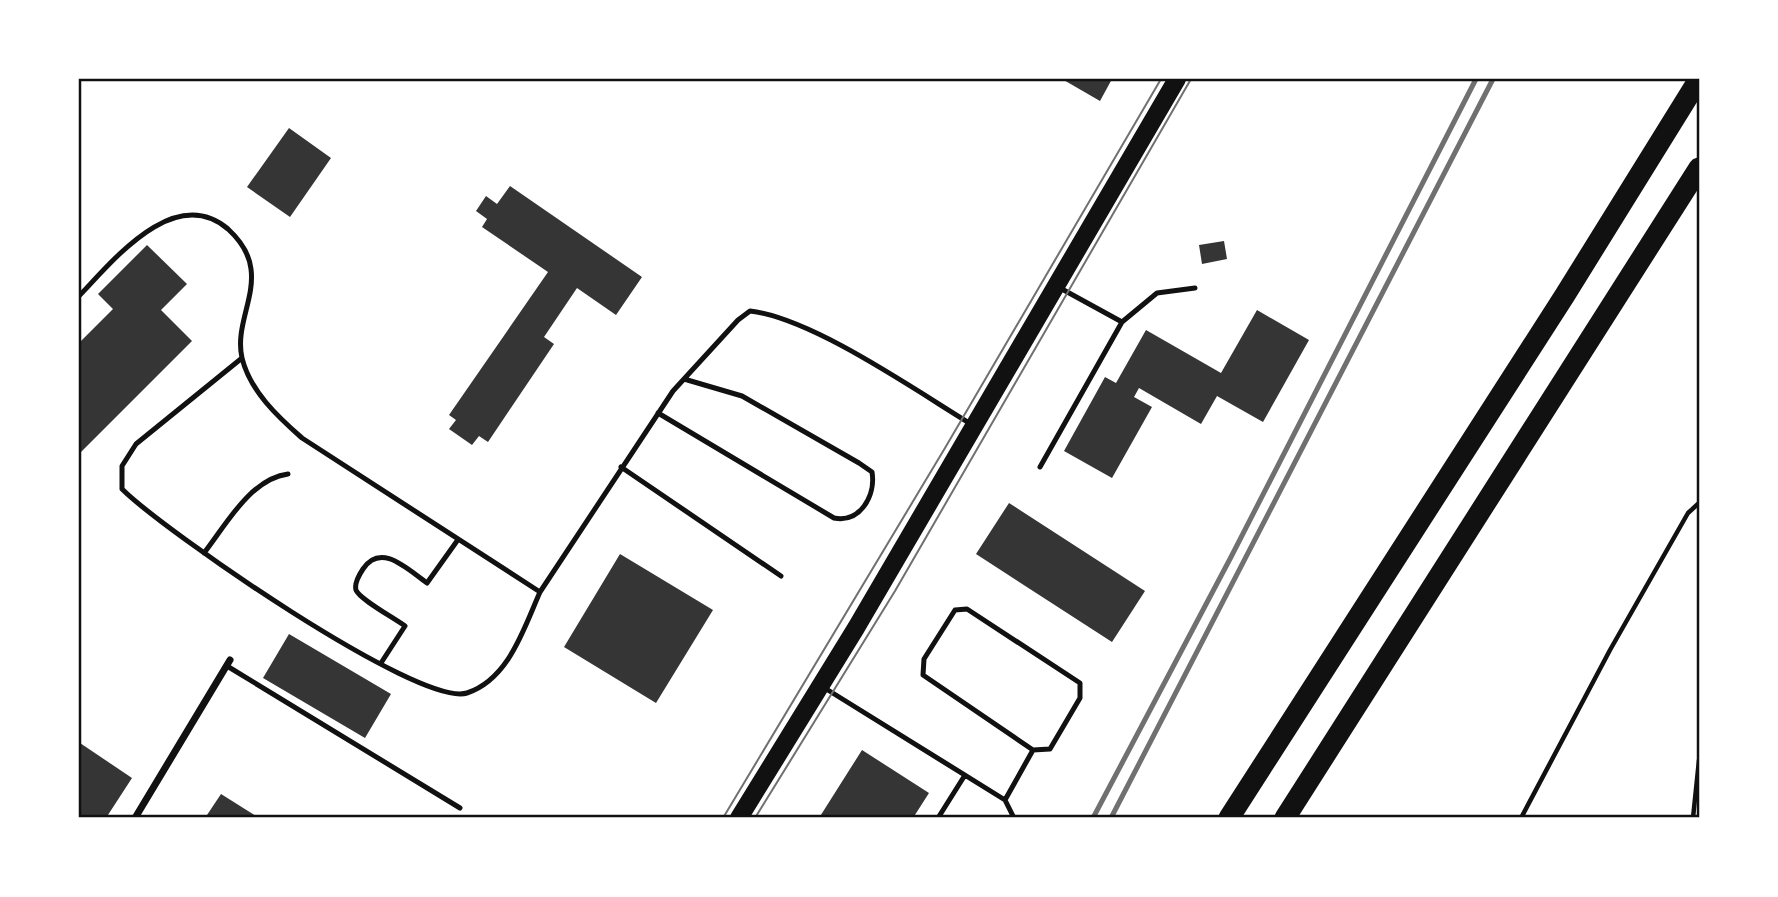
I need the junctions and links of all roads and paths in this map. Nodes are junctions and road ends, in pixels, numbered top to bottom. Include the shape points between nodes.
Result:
1 (1177, 79) edge
2 (1699, 79) edge
3 (1699, 168) edge
4 (1055, 285) junction
5 (1195, 288) dead end
6 (79, 296) edge
7 (1122, 322) junction
8 (242, 358) junction
9 (684, 379) junction
10 (657, 413) junction
11 (974, 426) junction
12 (621, 467) junction
13 (1040, 467) dead end
14 (288, 474) dead end
15 (1699, 503) edge
16 (457, 541) junction
17 (204, 553) junction
18 (781, 576) dead end
19 (540, 592) junction
20 (228, 663) joint
21 (381, 663) junction
22 (821, 685) junction
23 (1033, 750) junction
24 (1699, 760) edge
25 (965, 775) junction
26 (1005, 800) junction
27 (460, 808) dead end
28 (135, 818) edge
29 (739, 818) edge
30 (938, 818) edge
31 (1014, 818) edge
32 (1229, 818) edge
33 (1285, 818) edge
34 (1521, 818) edge
35 (1693, 818) edge

1 - 4 main road
2 - 32 highway
3 - 33 highway
4 - 7 lane
4 - 11 main road
5 - 7 lane via 1157,293
6 - 8 lane via 139,234 184,218 202,217 222,224 237,237 251,267 252,283 242,315
7 - 13 lane
8 - 16 lane via 276,416
8 - 17 lane via 136,444 122,466 122,489 147,513
9 - 10 lane
9 - 10 lane via 742,396 872,472 871,494 856,516 834,518
9 - 11 lane via 750,311 773,314 835,343
10 - 12 lane
11 - 22 main road
12 - 18 lane
12 - 19 lane
14 - 17 lane via 254,489
15 - 34 path via 1688,513 1610,650
16 - 19 lane
16 - 21 lane via 427,583 379,555 359,575 360,595 405,626
17 - 21 lane
19 - 21 lane via 515,647 497,674 481,687 463,694 445,692 415,683
20 - 27 lane
20 - 28 street
22 - 25 lane
22 - 29 main road
23 - 23 lane via 923,675 924,659 955,610 976,613 1080,683 1080,698 1050,749
23 - 26 lane
24 - 35 path
25 - 26 lane
25 - 30 lane
26 - 31 lane

